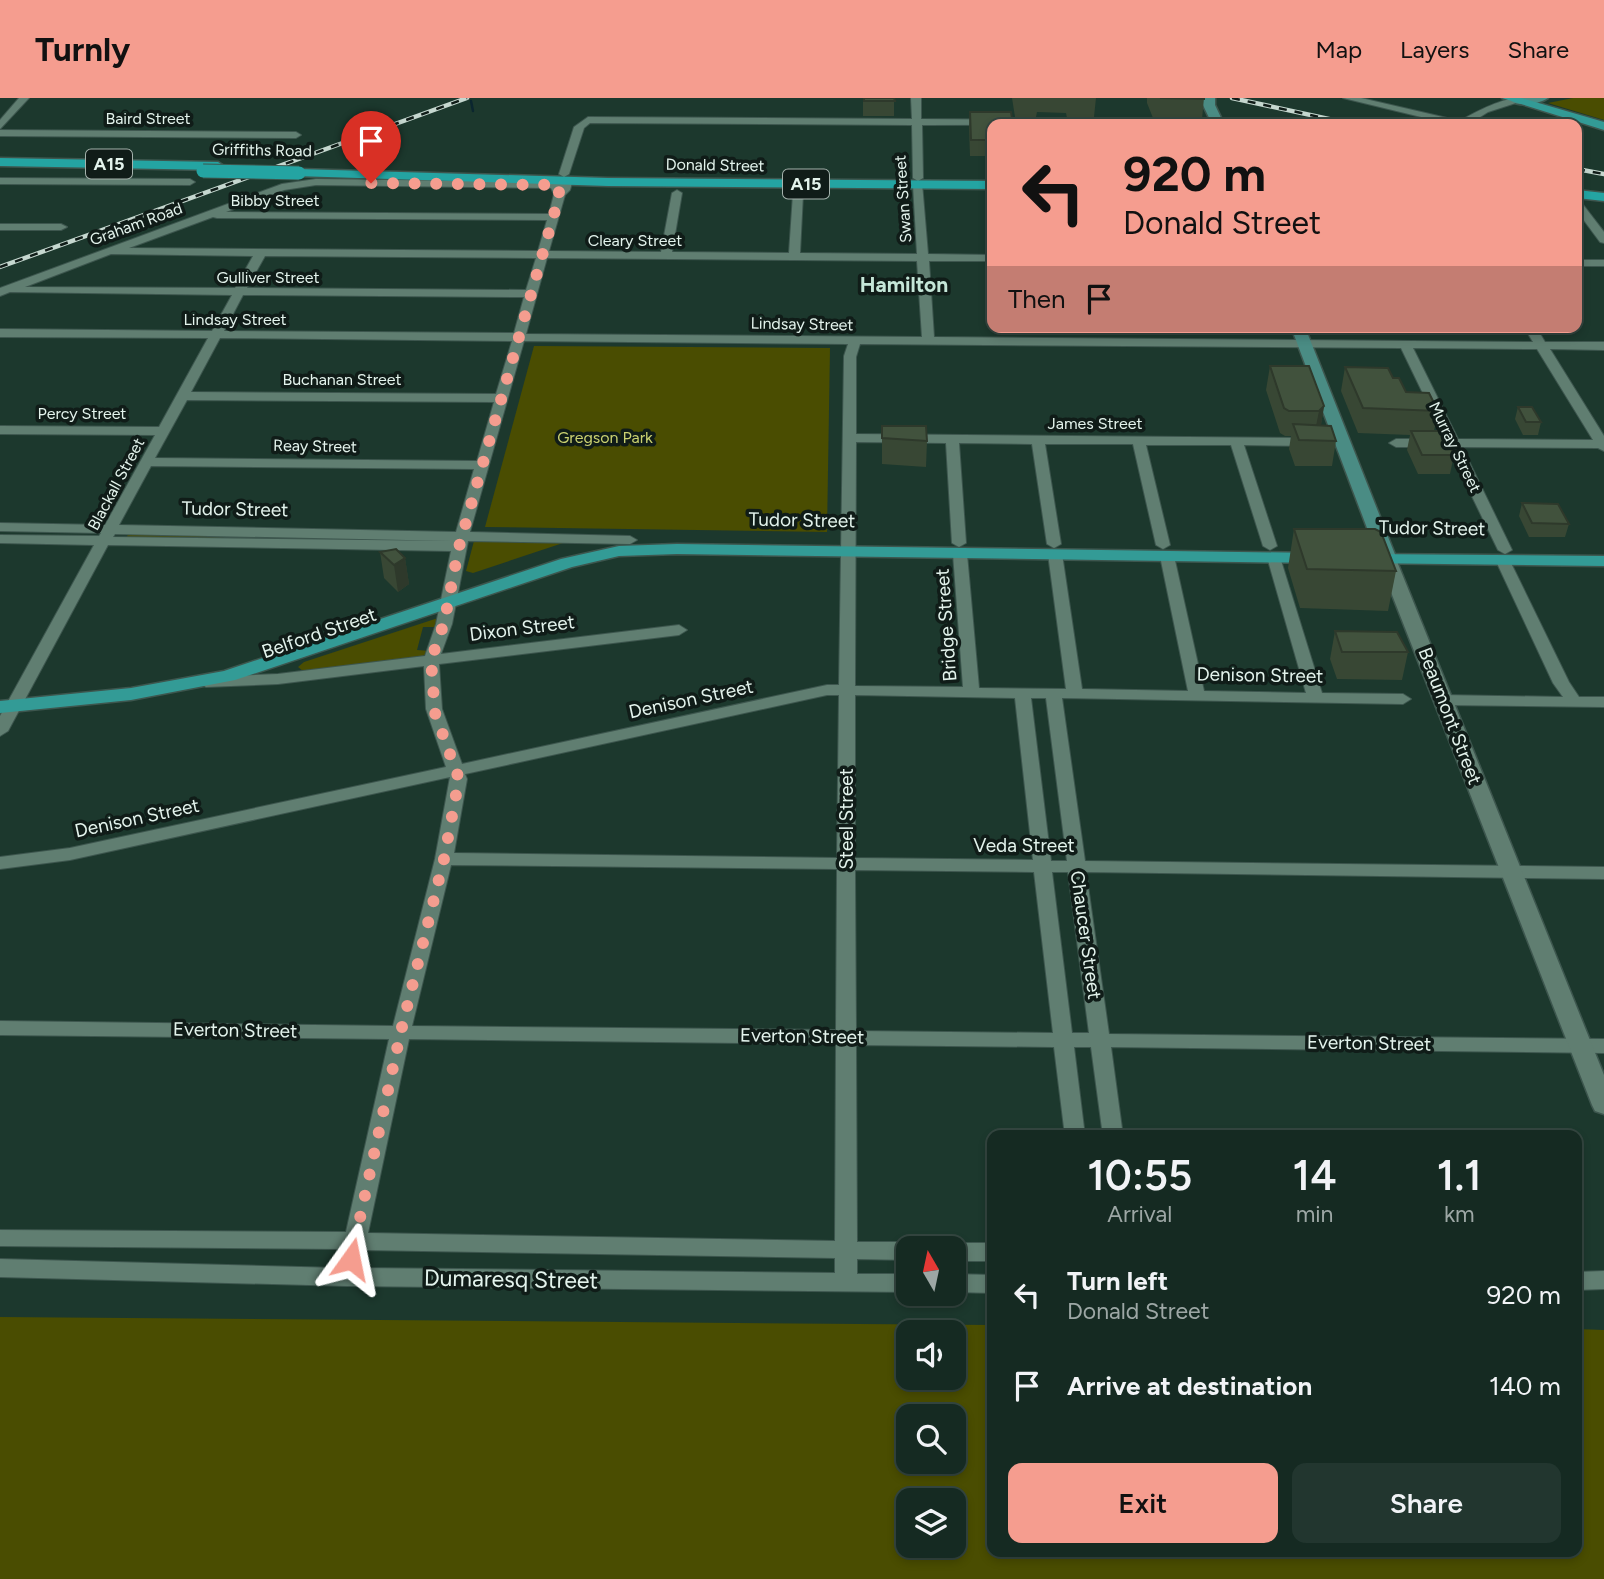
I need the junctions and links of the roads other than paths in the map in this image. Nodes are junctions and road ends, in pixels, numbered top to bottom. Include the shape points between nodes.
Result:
1 (24, 98) edge
2 (916, 98) edge
3 (1209, 98) edge
4 (1348, 98) edge
5 (1542, 98) edge
6 (1513, 100) edge
7 (1216, 119) edge
8 (1440, 119) edge
9 (1470, 119) edge
10 (1580, 119) edge
11 (1582, 120) edge
12 (916, 122) junction
13 (987, 123) edge
14 (0, 126) edge
15 (1604, 126) edge
16 (0, 133) edge
17 (296, 135) dead end
18 (0, 162) edge
19 (0, 168) edge
20 (305, 171) junction
21 (987, 179) edge
22 (0, 181) edge
23 (190, 182) dead end
24 (918, 182) junction
25 (561, 183) junction
26 (987, 185) edge
27 (282, 187) joint
28 (677, 193) dead end
29 (798, 194) dead end
30 (1582, 195) edge
31 (1604, 197) edge
32 (1582, 202) edge
33 (1604, 203) edge
34 (1582, 209) edge
35 (207, 215) junction
36 (553, 217) junction
37 (0, 227) edge
38 (61, 227) dead end
39 (1604, 240) edge
40 (109, 251) junction
41 (261, 252) junction
42 (543, 255) junction
43 (667, 256) junction
44 (794, 256) junction
45 (924, 258) junction
46 (987, 258) edge
47 (1582, 263) edge
48 (1604, 263) edge
49 (2, 291) edge
50 (239, 292) junction
51 (532, 295) junction
52 (1299, 333) edge
53 (1534, 333) edge
54 (0, 334) edge
55 (216, 335) junction
56 (520, 337) junction
57 (848, 340) junction
58 (928, 340) junction
59 (1304, 344) junction
60 (1405, 344) junction
61 (1541, 345) junction
62 (1604, 346) edge
63 (183, 396) junction
64 (501, 398) junction
65 (0, 430) edge
66 (164, 431) junction
67 (850, 438) junction
68 (952, 439) junction
69 (1038, 440) junction
70 (1139, 441) junction
71 (1236, 442) junction
72 (1340, 443) junction
73 (1396, 443) dead end
74 (1453, 443) junction
75 (1603, 445) edge
76 (146, 462) junction
77 (483, 466) junction
78 (0, 527) edge
79 (108, 535) junction
80 (0, 539) edge
81 (630, 540) junction
82 (461, 541) junction
83 (848, 547) junction
84 (959, 549) junction
85 (1054, 549) junction
86 (1165, 551) junction
87 (1604, 551) edge
88 (1272, 552) junction
89 (1385, 554) junction
90 (1504, 555) junction
91 (587, 557) joint
92 (1604, 561) edge
93 (449, 595) junction
94 (680, 630) dead end
95 (431, 660) junction
96 (203, 682) junction
97 (846, 691) junction
98 (971, 692) junction
99 (1022, 693) junction
100 (1053, 693) junction
101 (1075, 694) junction
102 (1197, 695) junction
103 (1315, 696) junction
104 (9, 699) edge
105 (1403, 699) dead end
106 (1443, 700) junction
107 (1575, 702) junction
108 (1604, 702) edge
109 (0, 731) edge
110 (457, 771) junction
111 (444, 859) junction
112 (0, 863) edge
113 (847, 864) junction
114 (1044, 866) junction
115 (1077, 866) junction
116 (1512, 872) junction
117 (1604, 873) edge
118 (0, 1028) edge
119 (401, 1031) junction
120 (845, 1037) junction
121 (1065, 1039) junction
122 (1100, 1040) junction
123 (1581, 1046) junction
124 (1604, 1046) edge
125 (1604, 1105) edge
126 (1074, 1130) edge
127 (1112, 1130) edge
128 (0, 1238) edge
129 (40, 1238) junction
130 (355, 1241) junction
131 (846, 1251) junction
132 (896, 1251) edge
133 (966, 1252) edge
134 (987, 1252) edge
135 (0, 1268) edge
136 (29, 1268) junction
137 (347, 1277) junction
138 (1582, 1281) edge
139 (1603, 1281) edge
140 (846, 1282) junction
141 (896, 1283) edge
142 (966, 1283) edge
143 (987, 1284) edge

1 - 14 street
2 - 12 street, Swan Street
3 - 7 main road
4 - 8 street
5 - 6 main road
6 - 9 street
6 - 10 main road
11 - 15 main road
12 - 13 street
12 - 24 street, Swan Street
12 - 25 street via 594,120 580,124
16 - 17 street, Baird Street
18 - 20 highway, Griffiths Road / A15
19 - 20 highway, Griffiths Road / A15, bridge
20 - 25 highway, Griffiths Road / A15
21 - 24 highway, Donald Street / A15
22 - 23 street
24 - 25 highway, Donald Street / A15
24 - 26 highway, Donald Street / A15
24 - 45 street, Swan Street
25 - 27 street, Donald Street via 316,182
25 - 36 street
27 - 35 street, Graham Road
28 - 43 street
29 - 44 street
30 - 31 highway
32 - 33 highway
34 - 39 street
35 - 36 street, Bibby Street
35 - 40 street, Graham Road
36 - 42 street
37 - 38 street
40 - 41 street, Cleary Street
40 - 49 street, Graham Road
41 - 42 street, Cleary Street
41 - 50 street, Blackall Street
42 - 43 street, Cleary Street
42 - 51 street
43 - 44 street, Cleary Street
44 - 45 street, Cleary Street
45 - 46 street, Cleary Street
45 - 58 street, Swan Street
47 - 48 street
49 - 50 street, Gulliver Street
50 - 51 street, Gulliver Street
50 - 55 street, Blackall Street
51 - 56 street
52 - 59 main road, Beaumont Street
53 - 61 street
54 - 55 street, Lindsay Street
55 - 56 street, Lindsay Street
55 - 63 street, Blackall Street
56 - 57 street, Lindsay Street
56 - 64 street
57 - 58 street, Lindsay Street
57 - 67 street, Steel Street via 844,352 850,356
58 - 59 street, Lindsay Street
59 - 60 street, Lindsay Street
59 - 72 main road, Beaumont Street
60 - 61 street, Lindsay Street
60 - 74 street, Murray Street
61 - 62 street, Lindsay Street
61 - 75 street
63 - 64 street, Buchanan Street
63 - 66 street, Blackall Street
64 - 77 street
65 - 66 street, Percy Street
66 - 76 street, Blackall Street
67 - 68 street, James Street
67 - 83 street, Steel Street
68 - 69 street, James Street
68 - 84 street, Bridge Street
69 - 70 street, James Street
69 - 85 street
70 - 71 street, James Street
70 - 86 street
71 - 72 street, James Street
71 - 88 street
72 - 89 main road, Beaumont Street
73 - 74 street
74 - 75 street
74 - 90 street, Murray Street
76 - 77 street, Reay Street
76 - 79 street, Blackall Street
77 - 82 street
78 - 79 street, Tudor Street
79 - 80 street, Tudor Street
79 - 82 street, Tudor Street
79 - 104 street, Blackall Street
81 - 82 street, Tudor Street
81 - 83 main road, Tudor Street
81 - 93 main road, Belford Street via 560,552
82 - 93 street
83 - 84 main road, Tudor Street
83 - 91 main road, Tudor Street via 647,549
83 - 97 street, Steel Street
84 - 85 main road, Tudor Street
84 - 98 street, Bridge Street
85 - 86 main road, Tudor Street
85 - 101 street
86 - 88 main road, Tudor Street
86 - 102 street
87 - 90 main road, Tudor Street
88 - 89 main road, Tudor Street
88 - 103 street
89 - 90 main road, Tudor Street
89 - 106 street, Beaumont Street
90 - 92 main road, Tudor Street
90 - 107 street, Murray Street via 1561,683
91 - 93 main road, Belford Street
93 - 95 street
93 - 96 main road, Belford Street via 254,668
93 - 104 main road, Belford Street via 202,671
94 - 95 street, Dixon Street
95 - 96 street, Dixon Street via 278,680
95 - 110 street via 435,713
96 - 104 main road, Belford Street via 131,694
97 - 98 street, Denison Street
97 - 110 street, Denison Street via 827,691
97 - 113 street, Steel Street
98 - 99 street, Denison Street
99 - 100 street, Denison Street
99 - 114 street, Chaucer Street
100 - 101 street, Denison Street
100 - 115 street, Chaucer Street
101 - 102 street, Denison Street
102 - 103 street, Denison Street
103 - 105 street, Denison Street
104 - 109 street, Blackall Street
106 - 107 street
106 - 116 street, Beaumont Street
107 - 108 street
110 - 111 street
110 - 112 street, Denison Street via 70,854
111 - 113 street, Veda Street
111 - 119 street
113 - 114 street, Veda Street
113 - 120 street, Steel Street
114 - 115 street, Veda Street
114 - 121 street, Chaucer Street
115 - 116 street, Veda Street
115 - 122 street, Chaucer Street
116 - 117 street, Veda Street
116 - 123 street, Beaumont Street
118 - 119 street, Everton Street
119 - 120 street, Everton Street
119 - 130 street
120 - 121 street, Everton Street
120 - 131 street, Steel Street
121 - 122 street, Everton Street
121 - 126 street, Chaucer Street
122 - 123 street, Everton Street
122 - 127 street, Chaucer Street
123 - 124 street, Everton Street
123 - 125 street, Beaumont Street
128 - 129 street, Dumaresq Street
129 - 130 street, Dumaresq Street
129 - 136 street
130 - 131 street, Dumaresq Street
130 - 137 street
131 - 132 street, Dumaresq Street
131 - 140 street, Steel Street
133 - 134 street
135 - 136 street, Dumaresq Street
136 - 137 street, Dumaresq Street
137 - 140 street, Dumaresq Street
138 - 139 street
140 - 141 street, Dumaresq Street
142 - 143 street

